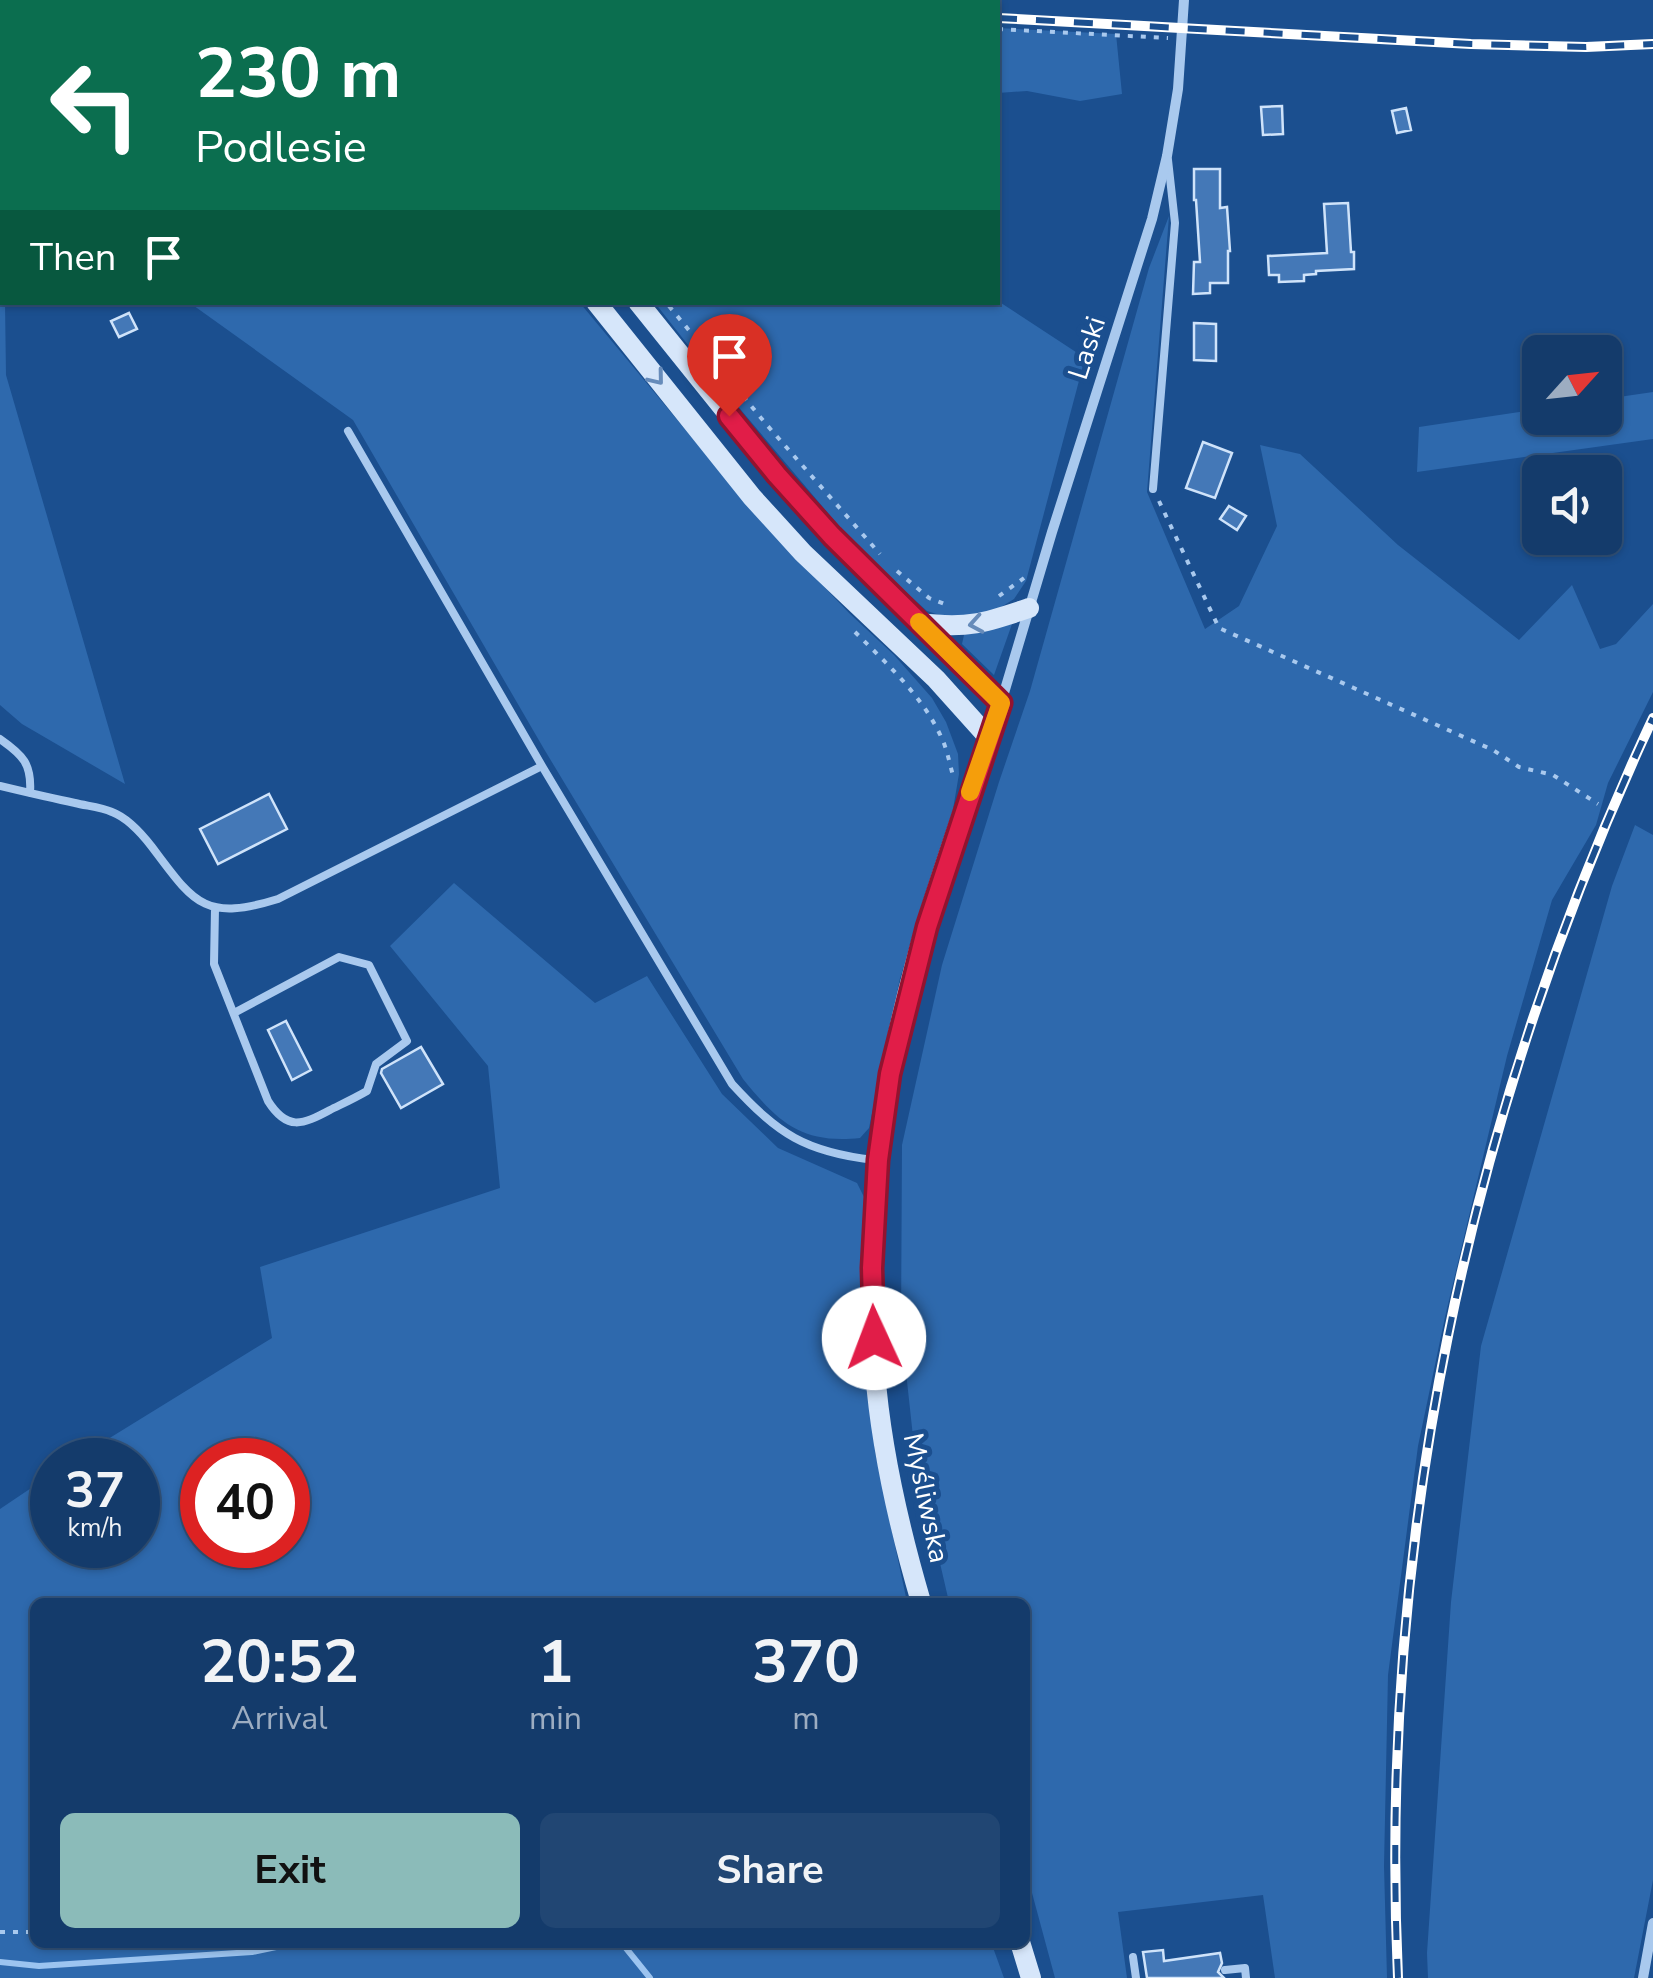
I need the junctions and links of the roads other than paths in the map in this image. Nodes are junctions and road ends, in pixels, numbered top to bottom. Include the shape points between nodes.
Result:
1 (1184, 0) edge
2 (1168, 156) junction
3 (598, 305) edge
4 (640, 305) edge
5 (348, 431) dead end
6 (1154, 489) road end
7 (1030, 608) junction
8 (920, 623) junction
9 (955, 656) junction
10 (936, 679) junction
11 (1001, 703) junction
12 (0, 738) edge
13 (989, 738) junction
14 (542, 766) junction
15 (0, 786) edge
16 (30, 793) junction
17 (215, 908) junction
18 (234, 1013) junction
19 (878, 1160) junction
20 (920, 1598) edge
21 (1653, 1923) edge
22 (1022, 1948) edge
23 (1133, 1957) dead end
24 (1226, 1970) dead end
25 (1031, 1978) edge
26 (1136, 1978) edge
27 (1246, 1978) edge
28 (1643, 1978) edge

1 - 2 street, Laski
2 - 6 lane via 1175,223
2 - 7 street, Laski
3 -> 10 street via 752,497
4 - 8 street via 777,475
5 - 14 lane
7 -> 8 street via 962,627
7 - 11 street, Laski
8 - 9 street
9 - 10 street via 955,671
9 - 11 street
10 - 13 street
11 - 13 street, Myśliwska
12 - 16 lane via 27,764
13 - 19 street, Myśliwska via 910,986
14 - 17 lane via 278,899
14 - 19 lane via 732,1084 784,1133 827,1152
15 - 16 lane
16 - 17 lane via 114,812 142,833 184,890
17 - 18 lane via 214,964
18 - 18 lane via 268,1100 289,1122 308,1122 367,1091 376,1064 407,1040 369,965 339,957
19 - 20 street, Myśliwska via 875,1372 896,1510
21 - 28 street
22 - 25 street
23 - 26 lane
24 - 27 lane via 1245,1968

